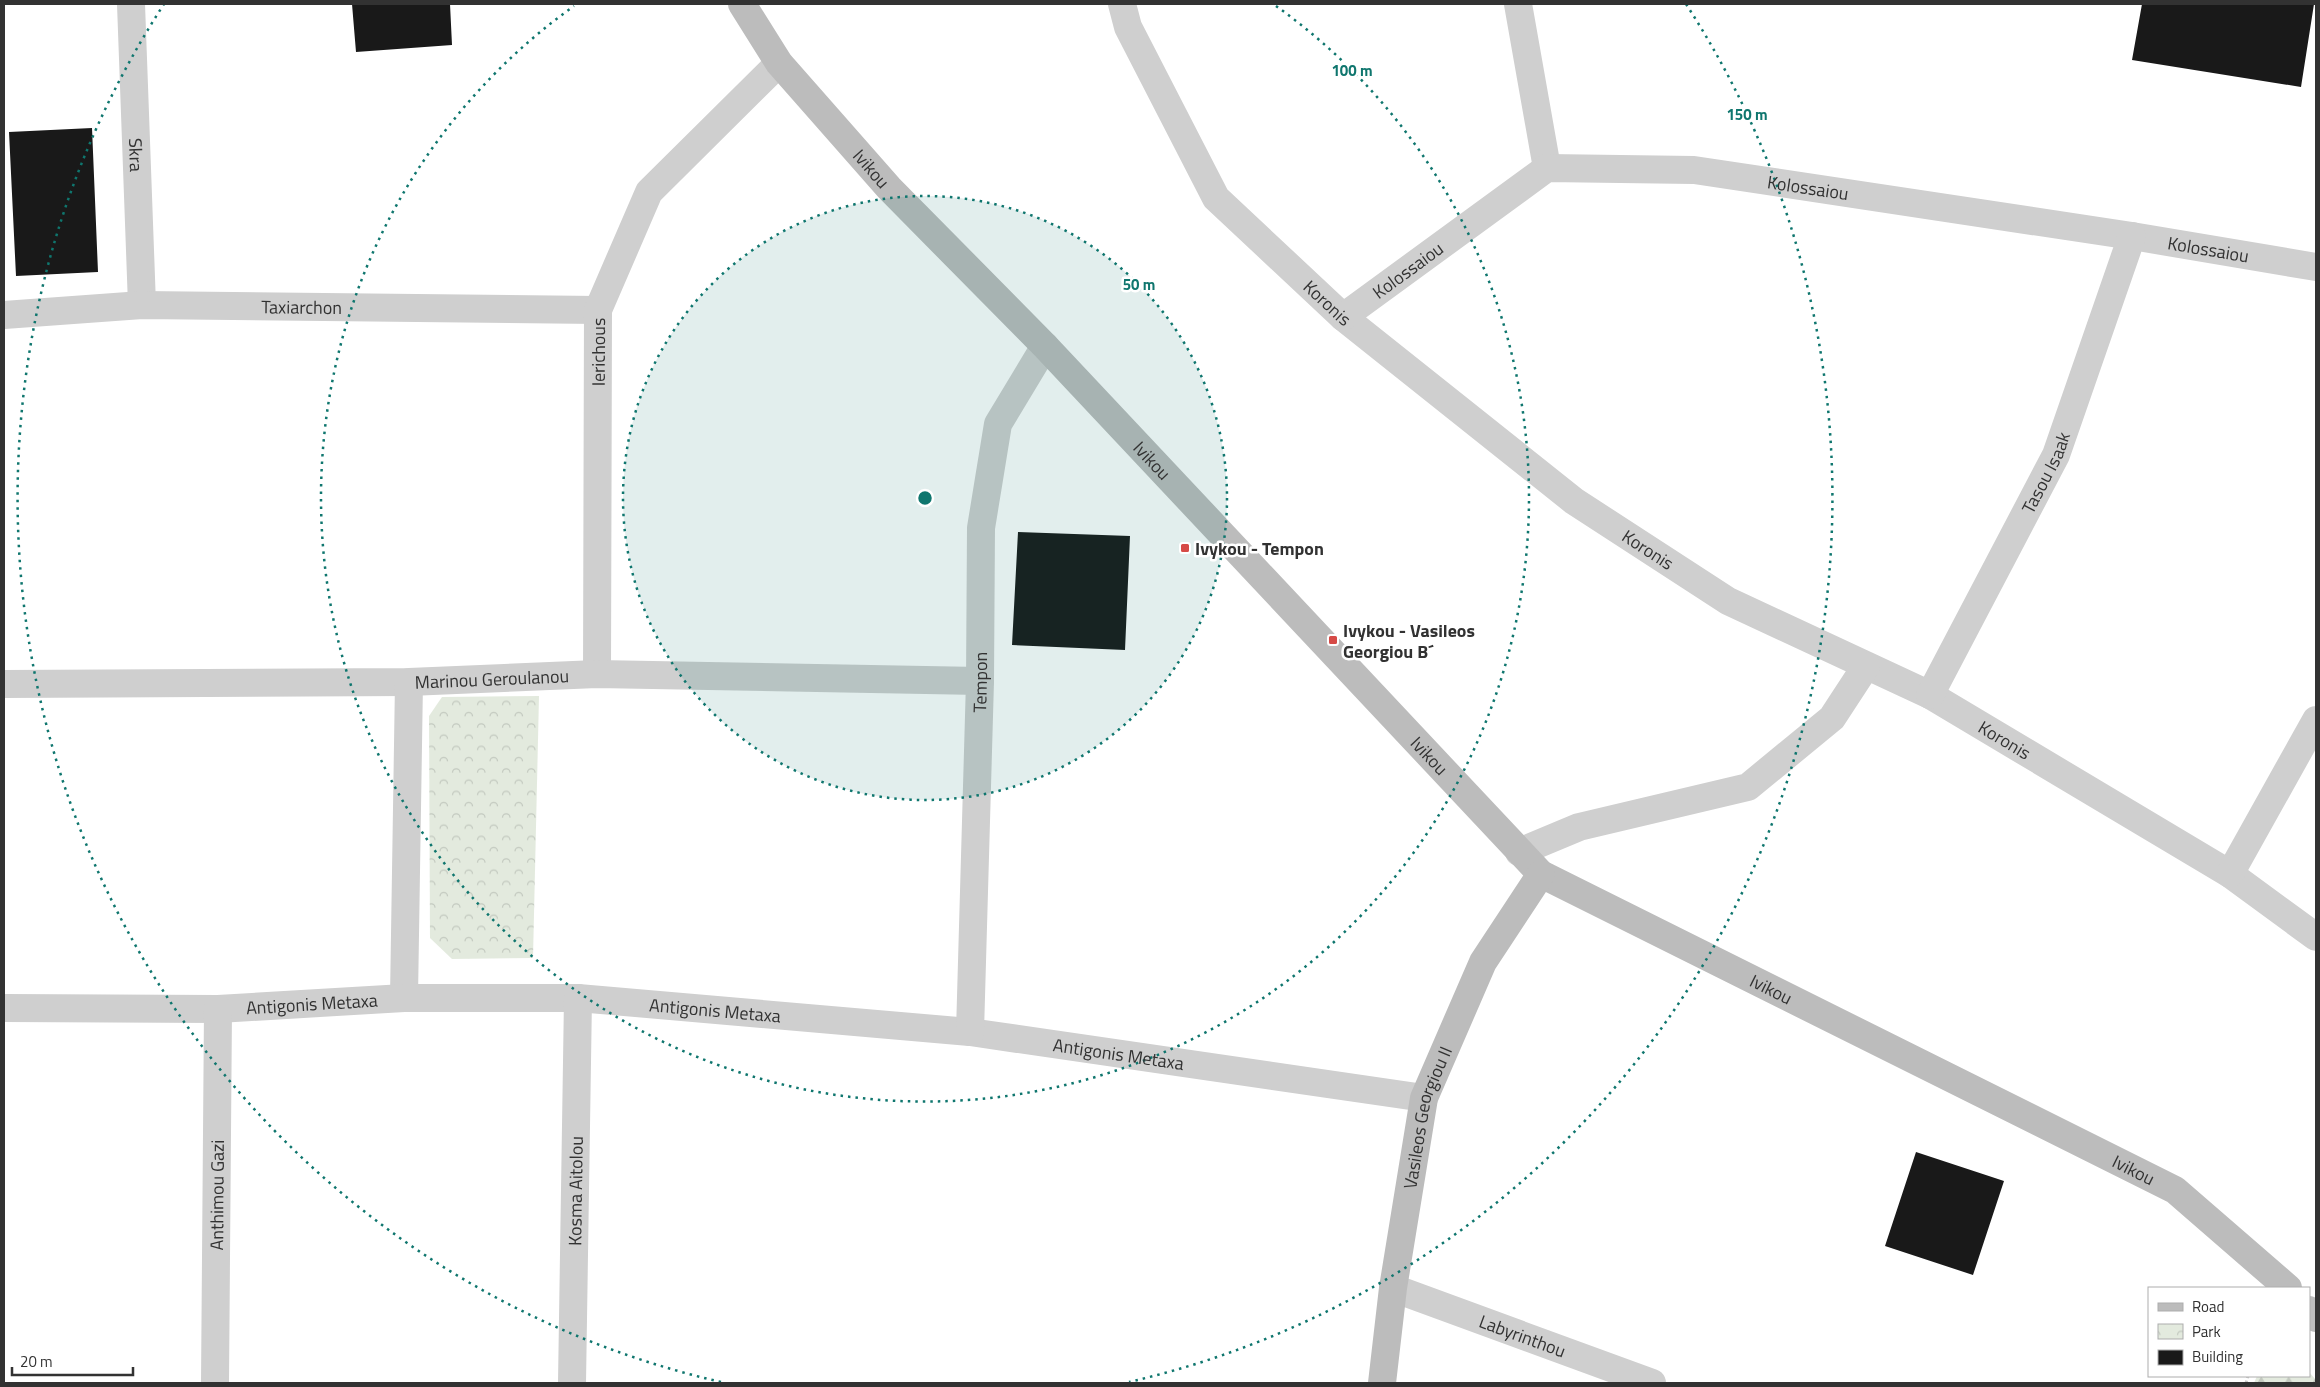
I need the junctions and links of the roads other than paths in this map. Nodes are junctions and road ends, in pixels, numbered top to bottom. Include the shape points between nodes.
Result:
1 (131, 4) edge
2 (742, 4) edge
3 (1122, 4) edge
4 (1518, 4) edge
5 (779, 63) junction
6 (1547, 168) junction
7 (2132, 236) junction
8 (2316, 267) edge
9 (142, 305) junction
10 (598, 310) junction
11 (4, 315) edge
12 (1343, 317) junction
13 (1045, 346) junction
14 (1866, 666) junction
15 (597, 674) junction
16 (980, 681) junction
17 (409, 682) junction
18 (4, 684) edge
19 (1930, 695) junction
20 (2316, 720) edge
21 (1519, 852) junction
22 (1541, 874) junction
23 (2230, 874) junction
24 (2316, 936) edge
25 (404, 998) junction
26 (578, 998) junction
27 (4, 1008) edge
28 (218, 1009) junction
29 (970, 1032) junction
30 (1424, 1098) junction
31 (2287, 1287) edge
32 (1393, 1288) junction
33 (215, 1383) edge
34 (572, 1383) edge
35 (1382, 1383) edge
36 (1652, 1383) edge

1 - 9 street, Skra
2 - 5 street, Ivikou
3 - 12 street, Koronis via 1128,27 1216,198
4 - 6 street
5 - 10 street, Ierichous via 649,192
5 - 13 street, Ivikou via 889,188
6 - 7 street, Kolossaiou via 1694,170
6 - 12 street, Kolossaiou
7 - 8 street, Kolossaiou
7 - 19 street, Tasou Isaak via 2056,455
9 - 10 street, Taxiarchon
9 - 11 street, Taxiarchon
10 - 15 street, Ierichous
12 - 14 street, Koronis via 1574,502 1728,601
13 - 16 street, Tempon via 998,424 981,528
13 - 21 street, Ivikou
14 - 19 street, Koronis
14 - 21 street via 1832,718 1748,788 1579,827
15 - 16 street, Marinou Geroulanou
15 - 17 street, Marinou Geroulanou
16 - 29 street, Tempon
17 - 18 street, Marinou Geroulanou
17 - 25 street
19 - 23 street, Koronis
20 - 23 street
21 - 22 street, Ivikou
22 - 30 street, Vasileos Georgiou II via 1483,962
22 - 31 street, Ivikou via 2175,1190
23 - 24 street, Koronis
25 - 26 street, Antigonis Metaxa
25 - 28 street, Antigonis Metaxa
26 - 29 street, Antigonis Metaxa
26 - 34 street, Kosma Aitolou
27 - 28 street, Antigonis Metaxa
28 - 33 street, Anthimou Gazi
29 - 30 street, Antigonis Metaxa
30 - 32 street, Vasileos Georgiou II
32 - 35 street, Vasileos Georgiou II
32 - 36 street, Labyrinthou

